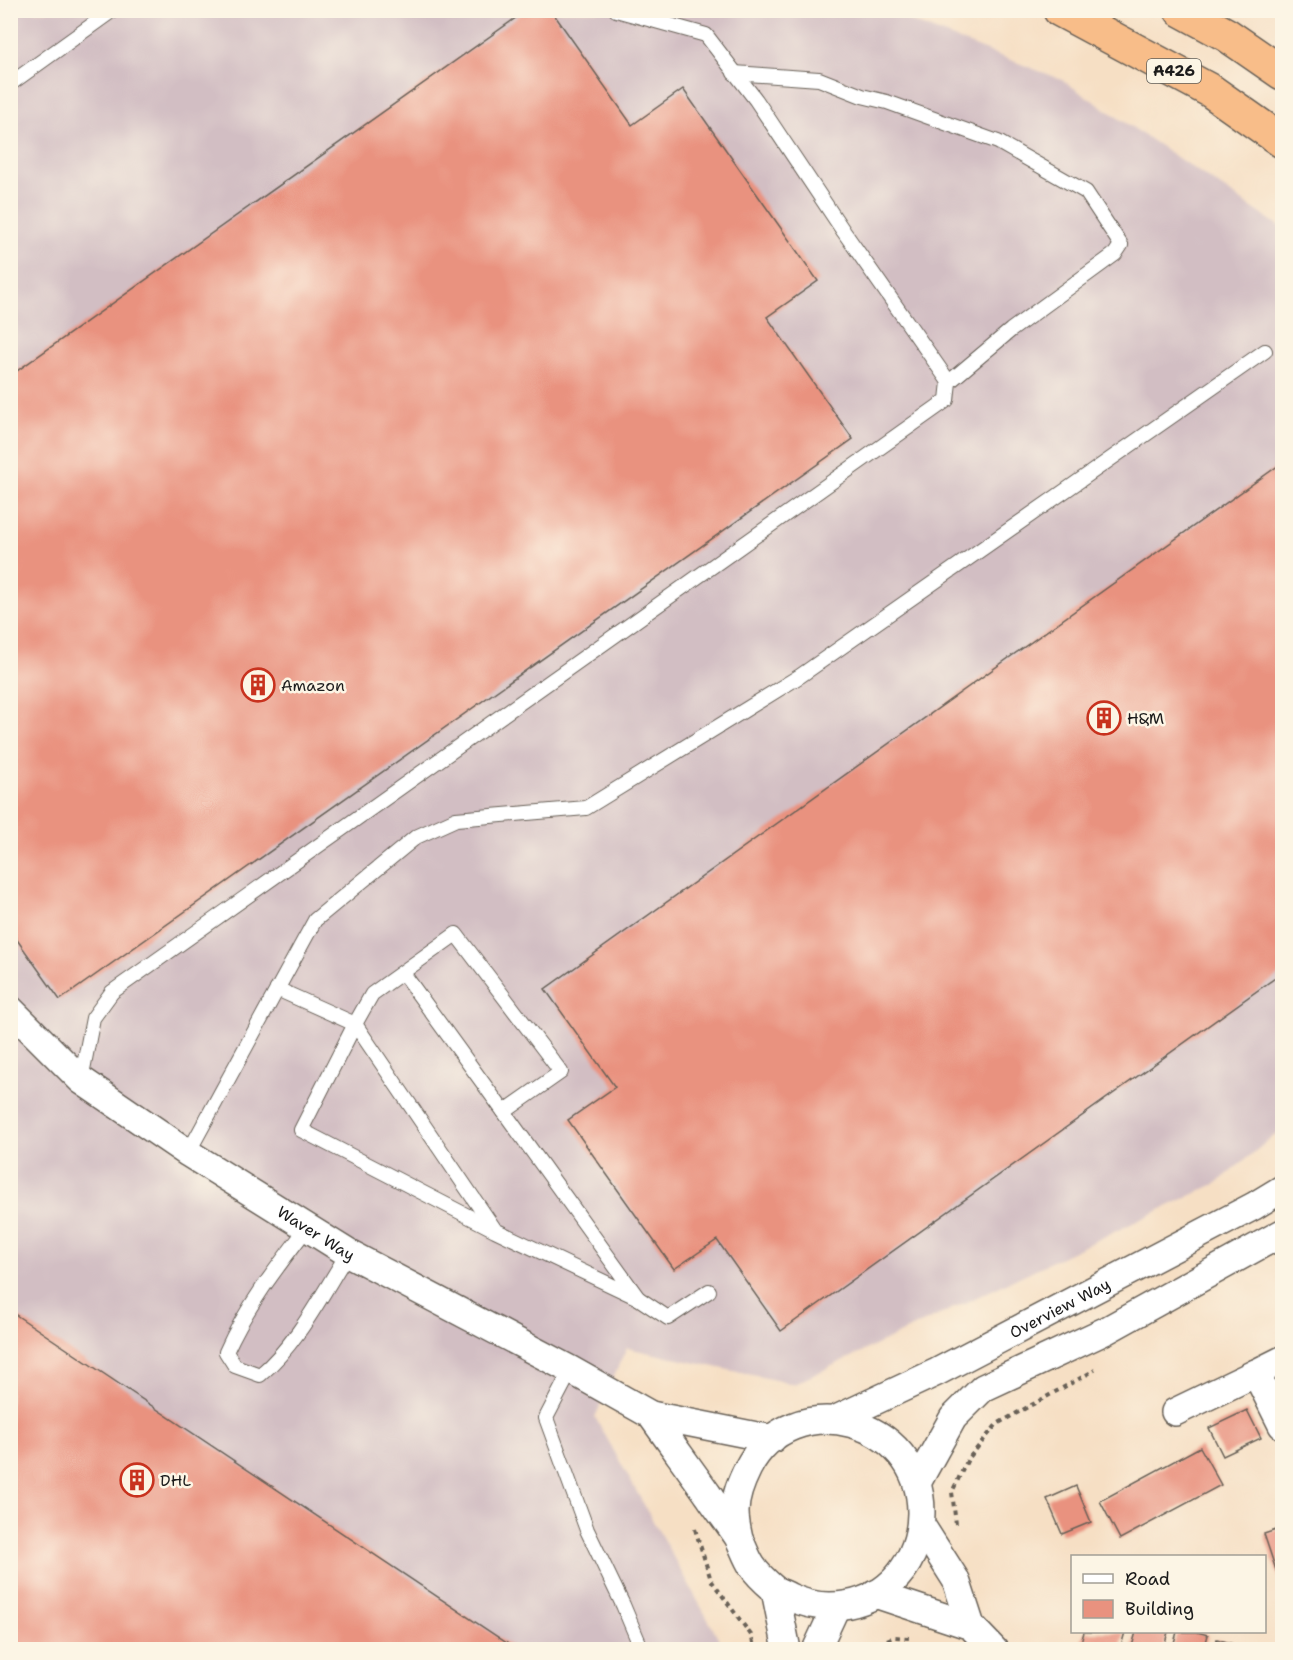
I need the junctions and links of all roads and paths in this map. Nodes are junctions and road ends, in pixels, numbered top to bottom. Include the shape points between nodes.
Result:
1 (113, 10) edge
2 (616, 10) edge
3 (1060, 10) edge
4 (1181, 10) edge
5 (734, 73) junction
6 (1282, 74) edge
7 (10, 84) edge
8 (1282, 141) edge
9 (1265, 351) dead end
10 (949, 382) junction
11 (403, 973) junction
12 (277, 989) junction
13 (10, 1010) edge
14 (355, 1024) junction
15 (81, 1080) junction
16 (504, 1112) junction
17 (188, 1153) junction
18 (1282, 1188) edge
19 (307, 1228) junction
20 (495, 1230) junction
21 (1282, 1233) edge
22 (348, 1253) junction
23 (708, 1291) dead end
24 (638, 1298) junction
25 (1282, 1360) edge
26 (1105, 1365) dead end
27 (571, 1370) junction
28 (1256, 1373) junction
29 (1175, 1412) dead end
30 (651, 1414) junction
31 (834, 1420) junction
32 (1282, 1425) edge
33 (772, 1438) junction
34 (917, 1483) junction
35 (692, 1523) dead end
36 (921, 1524) junction
37 (957, 1532) dead end
38 (739, 1539) junction
39 (775, 1590) junction
40 (876, 1594) junction
41 (836, 1607) junction
42 (931, 1612) junction
43 (971, 1626) junction
44 (642, 1650) edge
45 (755, 1650) edge
46 (787, 1650) edge
47 (816, 1650) edge
48 (862, 1650) edge
49 (994, 1650) edge

1 - 7 lane
2 - 5 lane via 706,35
3 - 8 highway, A426 via 1211,91
4 - 6 highway via 1227,35
5 - 10 lane
5 - 10 lane via 819,79 998,142 1086,192 1121,245
9 - 12 lane via 800,676 585,808 456,819 416,837 315,920
10 - 15 lane via 946,400 111,992 93,1018
11 - 14 lane via 372,994
11 - 16 lane
11 - 16 lane via 456,934 561,1072
12 - 14 lane
12 - 17 lane
13 - 15 street, Waver Way
14 - 20 lane
14 - 20 lane via 301,1130
15 - 17 street, Waver Way
16 - 24 lane
17 - 19 street, Waver Way
18 - 31 street, Overview Way via 937,1372
19 - 22 street, Waver Way
19 - 22 lane via 237,1328 226,1352 236,1366 260,1375 271,1366
20 - 24 lane
21 - 34 street via 1107,1330 983,1388 953,1419
22 - 27 street, Waver Way
23 - 24 lane via 668,1318
25 - 28 street
26 - 37 path via 997,1424 968,1459 952,1492
27 - 30 street, Waver Way
27 - 44 lane via 546,1418 587,1530
28 - 29 street
28 - 32 street
30 - 33 street, Waver Way
30 - 38 street, Waver Way
31 - 33 street via 791,1427
31 - 34 street via 861,1425 885,1438 904,1458
33 - 38 street via 753,1459 740,1484 735,1511
34 - 36 street
35 - 45 path via 711,1580 751,1635
36 - 40 street via 914,1552 898,1576
36 - 43 street via 956,1580
38 - 39 street via 752,1568
39 - 41 street via 804,1604
39 - 46 street
40 - 41 street
40 - 42 street
41 - 47 street
42 - 43 street
42 - 48 path via 923,1638 894,1637
43 - 49 street

